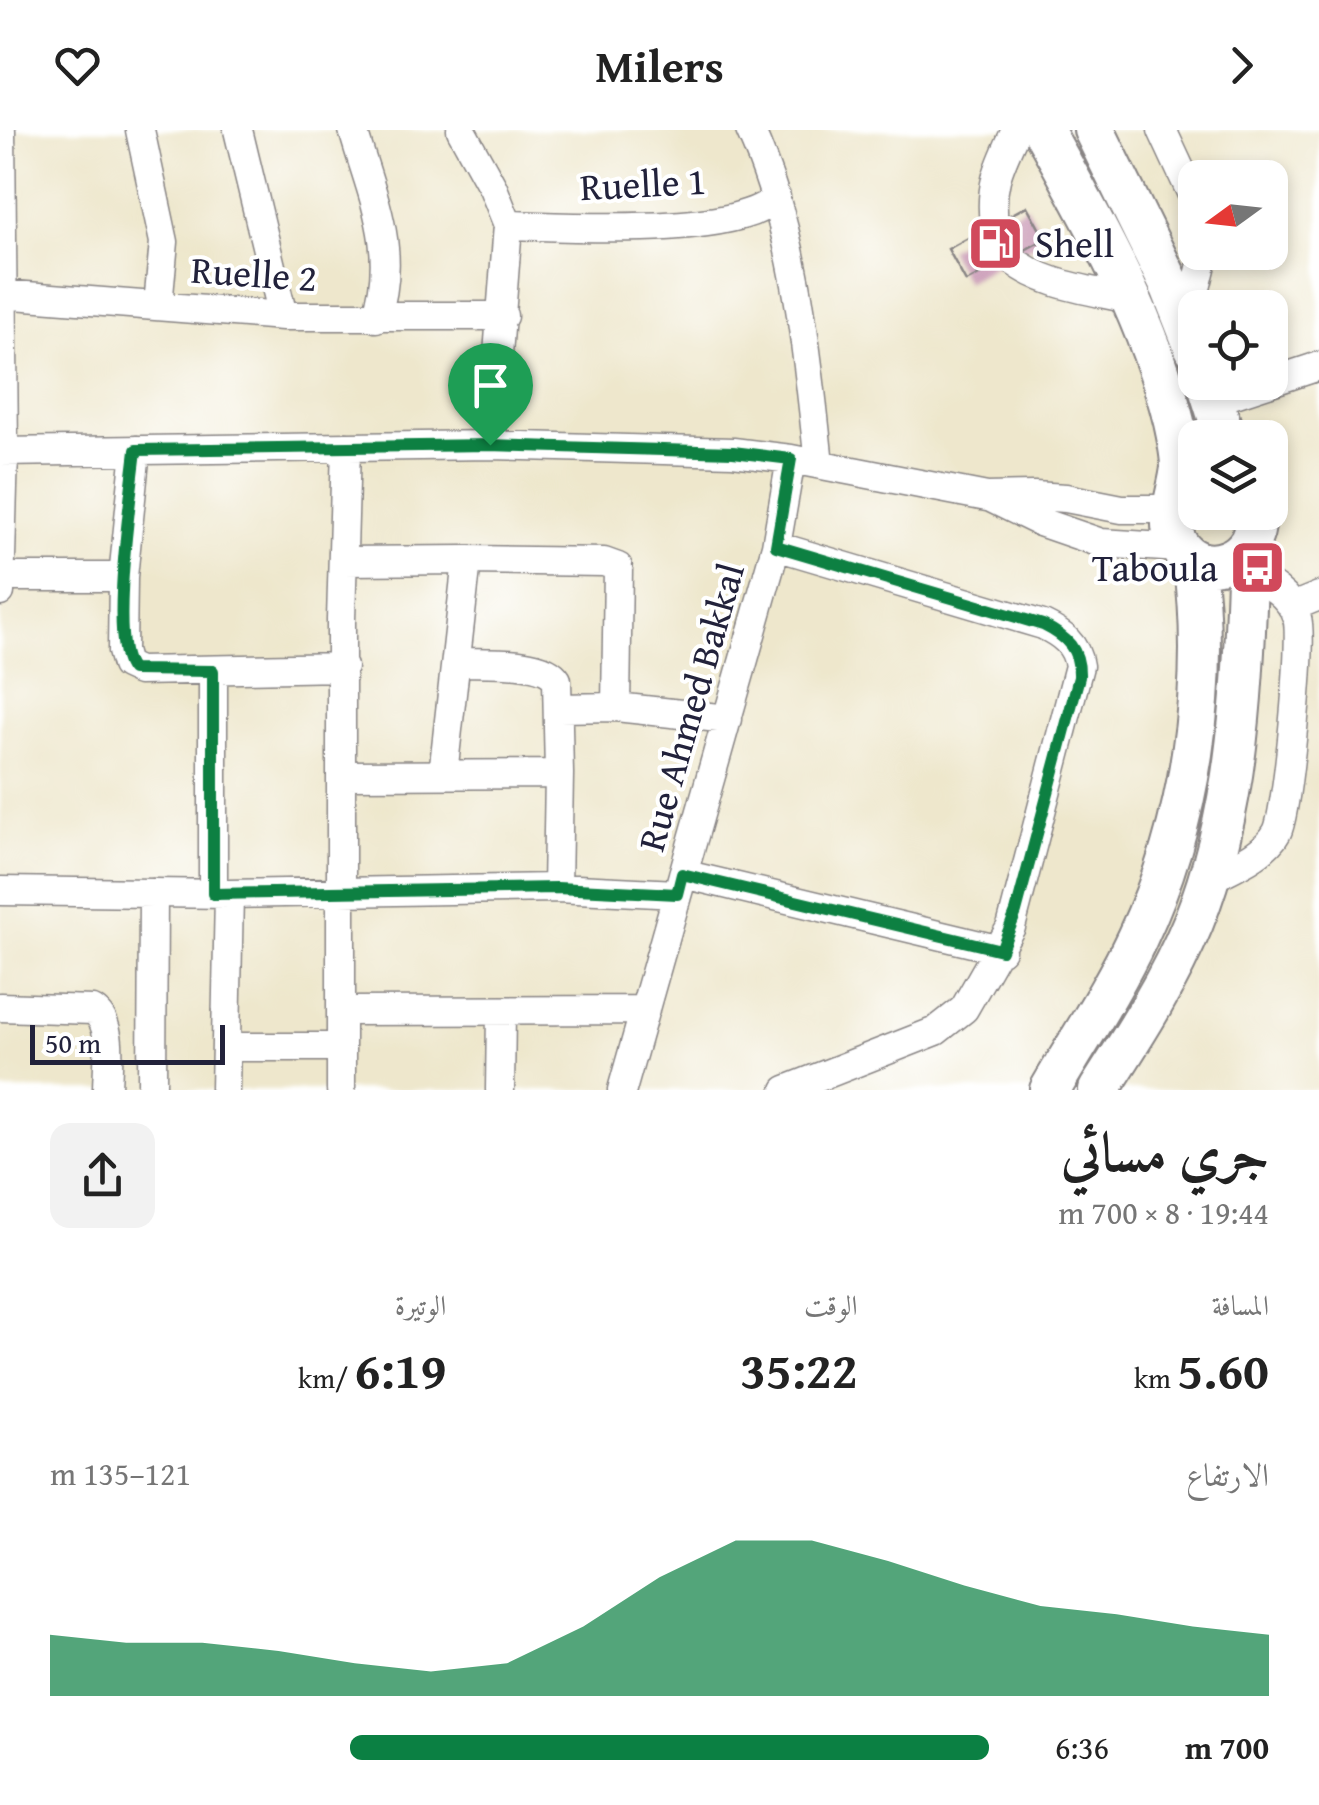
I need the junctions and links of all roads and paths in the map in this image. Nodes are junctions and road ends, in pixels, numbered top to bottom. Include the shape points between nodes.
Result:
1 (1, 130) edge
2 (140, 130) edge
3 (238, 130) edge
4 (353, 130) edge
5 (460, 130) edge
6 (750, 130) edge
7 (1016, 130) edge
8 (1043, 130) edge
9 (1094, 130) edge
10 (1162, 130) edge
11 (1178, 164) edge
12 (776, 197) junction
13 (994, 224) dead end
14 (508, 226) junction
15 (1010, 258) dead end
16 (1, 294) edge
17 (1133, 300) junction
18 (158, 305) junction
19 (1178, 309) edge
20 (283, 316) junction
21 (503, 316) junction
22 (376, 318) junction
23 (1319, 366) edge
24 (1215, 407) edge
25 (490, 445) junction
26 (1178, 446) edge
27 (346, 447) junction
28 (136, 450) junction
29 (2, 452) edge
30 (791, 459) junction
31 (819, 464) junction
32 (987, 497) junction
33 (1178, 519) edge
34 (1178, 522) edge
35 (1186, 530) edge
36 (1189, 530) edge
37 (1250, 544) edge
38 (776, 546) junction
39 (466, 560) junction
40 (344, 561) junction
41 (0, 577) edge
42 (122, 577) junction
43 (0, 592) edge
44 (1306, 601) edge
45 (456, 662) junction
46 (343, 668) junction
47 (213, 671) junction
48 (616, 707) junction
49 (559, 708) junction
50 (728, 719) junction
51 (342, 774) junction
52 (443, 774) junction
53 (559, 774) junction
54 (1208, 880) junction
55 (680, 884) junction
56 (557, 888) junction
57 (0, 891) edge
58 (341, 892) junction
59 (152, 893) junction
60 (221, 894) junction
61 (1001, 950) junction
62 (0, 1007) edge
63 (645, 1010) junction
64 (341, 1011) junction
65 (501, 1011) junction
66 (227, 1047) junction
67 (341, 1048) junction
68 (107, 1090) edge
69 (152, 1090) edge
70 (225, 1090) edge
71 (341, 1090) edge
72 (500, 1090) edge
73 (622, 1090) edge
74 (786, 1090) edge
75 (1050, 1090) edge
76 (1100, 1090) edge

1 - 16 street
2 - 18 street via 164,242
3 - 20 street
4 - 22 street via 387,256
5 - 14 street
6 - 12 street, Ruelle 1
7 - 13 street via 995,176
8 - 17 highway
9 - 19 highway
10 - 11 street
12 - 14 street, Ruelle 1 via 763,207 682,227
12 - 31 street, Ruelle 1 via 804,330
14 - 21 street
15 - 17 street via 1047,280
16 - 18 street, Ruelle 2
16 - 29 street
17 - 26 highway
18 - 20 street, Ruelle 2
20 - 22 street, Ruelle 2
21 - 22 street, Ruelle 2
21 - 25 street
23 - 24 street
25 - 27 street
25 - 30 street
27 - 28 street
27 - 40 street
28 - 29 street
28 - 42 street
29 - 41 street
30 - 31 street
30 - 38 street, Rue Ahmed Bakkal
31 - 32 street
32 - 33 street via 1050,497
32 - 34 street via 1101,543
35 - 75 highway via 1201,629 1193,744 1180,811 1137,938
36 - 37 highway via 1208,564 1237,558
37 - 44 street via 1272,586
37 - 54 highway via 1238,740
38 - 50 street, Rue Ahmed Bakkal
38 - 61 street via 1043,625 1074,649 1079,677
39 - 40 street
39 - 45 street
39 - 48 street via 604,562 618,568
40 - 46 street
41 - 42 street
41 - 43 street
42 - 47 street via 126,665 139,672
44 - 54 street via 1298,619 1282,819 1268,844
45 - 49 street via 546,668 557,680
45 - 52 street
46 - 47 street
46 - 51 street
47 - 60 street
48 - 49 street
48 - 50 street
49 - 53 street
50 - 55 street, Rue Ahmed Bakkal
51 - 52 street
51 - 58 street
52 - 53 street
53 - 56 street
54 - 76 highway via 1166,977
55 - 56 street
55 - 61 street
55 - 63 street, Rue Ahmed Bakkal
56 - 58 street
57 - 59 street
58 - 60 street
58 - 64 street
59 - 60 street
59 - 69 street
60 - 66 street
61 - 74 street via 947,1025
62 - 68 street via 93,1010 102,1016
63 - 65 street
63 - 73 street, Rue Ahmed Bakkal
64 - 65 street
64 - 67 street
65 - 72 street
66 - 67 street
66 - 70 street
67 - 71 street

